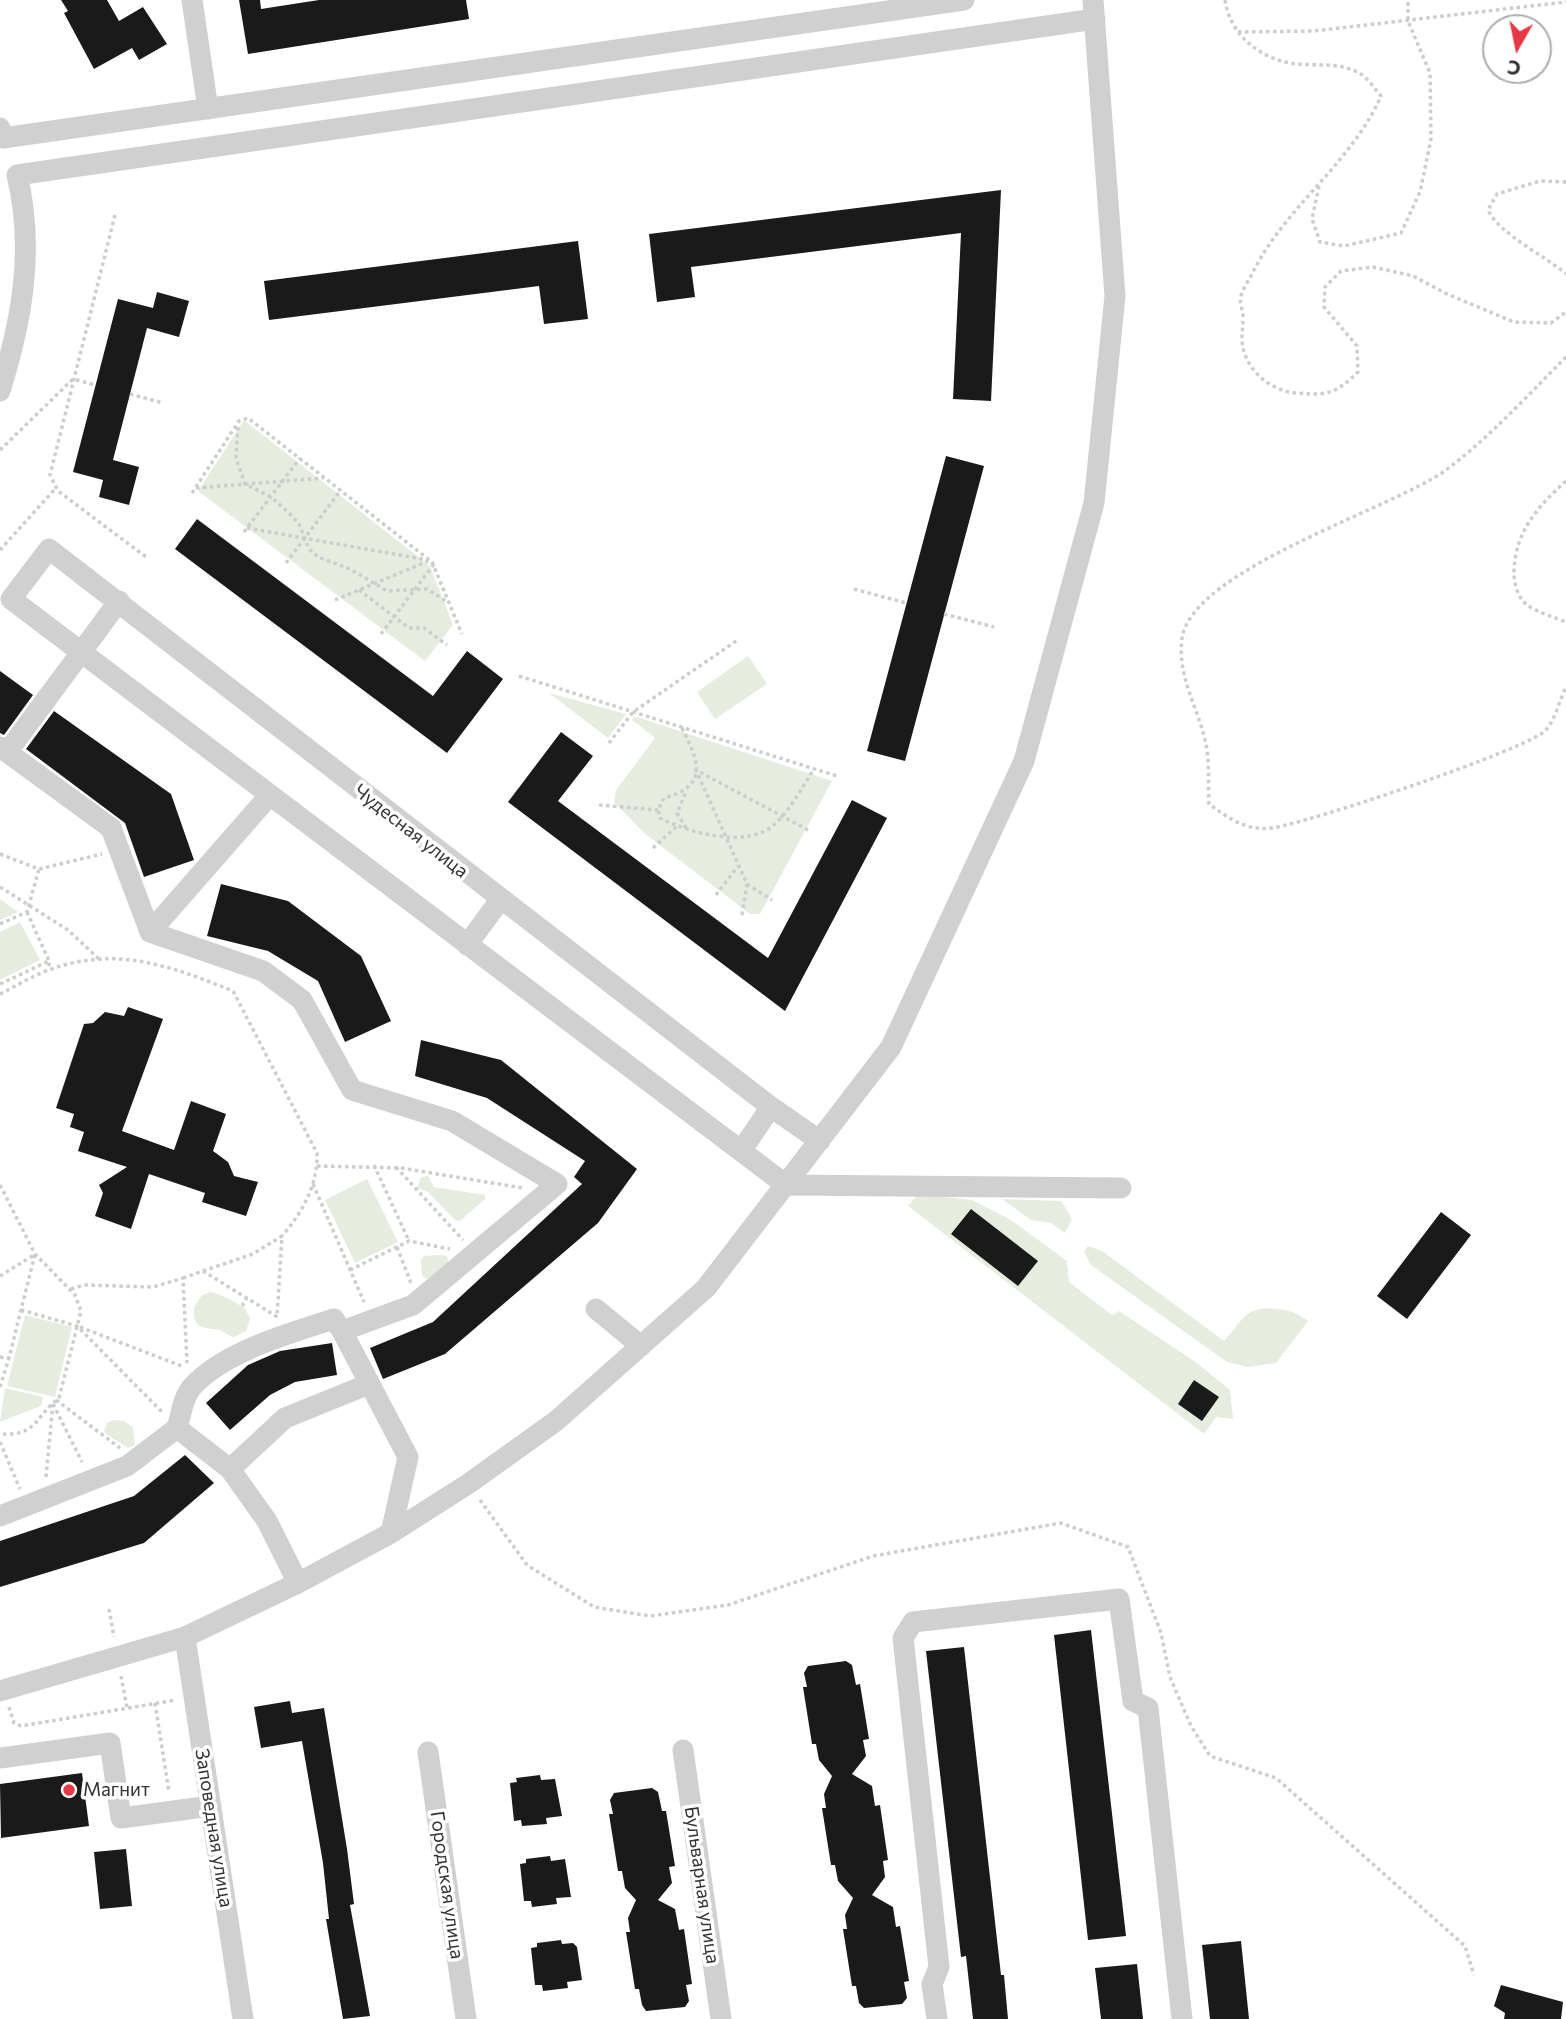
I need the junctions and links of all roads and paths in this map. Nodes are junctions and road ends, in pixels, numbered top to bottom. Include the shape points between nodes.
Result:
1 (192, 0) edge
2 (964, 0) edge
3 (1225, 0) edge
4 (1408, 0) edge
5 (1566, 2) edge
6 (1094, 10) edge
7 (1408, 21) junction
8 (1238, 32) junction
9 (208, 109) junction
10 (0, 128) edge
11 (1566, 182) edge
12 (1319, 184) junction
13 (115, 215) dead end
14 (1566, 274) edge
15 (1566, 312) edge
16 (1566, 357) edge
17 (72, 379) junction
18 (95, 385) dead end
19 (0, 391) edge
20 (130, 394) dead end
21 (163, 403) dead end
22 (238, 424) junction
23 (0, 450) edge
24 (300, 458) junction
25 (325, 478) junction
26 (282, 481) junction
27 (1566, 481) edge
28 (245, 484) junction
29 (196, 488) junction
30 (55, 489) junction
31 (341, 490) junction
32 (192, 493) dead end
33 (271, 497) junction
34 (304, 538) junction
35 (0, 550) edge
36 (146, 557) dead end
37 (432, 562) junction
38 (286, 563) dead end
39 (374, 583) junction
40 (8, 586) edge
41 (854, 589) dead end
42 (359, 590) junction
43 (414, 590) junction
44 (335, 600) dead end
45 (119, 601) junction
46 (906, 603) dead end
47 (450, 604) junction
48 (944, 614) dead end
49 (394, 617) junction
50 (1566, 622) edge
51 (994, 627) dead end
52 (381, 634) dead end
53 (462, 634) dead end
54 (739, 639) dead end
55 (447, 645) dead end
56 (79, 653) junction
57 (519, 676) dead end
58 (1566, 687) edge
59 (633, 712) junction
60 (682, 728) junction
61 (609, 743) dead end
62 (4, 749) edge
63 (814, 769) junction
64 (696, 770) junction
65 (837, 776) dead end
66 (687, 790) junction
67 (269, 796) junction
68 (599, 805) dead end
69 (658, 810) junction
70 (782, 816) junction
71 (677, 826) junction
72 (687, 828) junction
73 (808, 830) dead end
74 (725, 836) junction
75 (653, 848) dead end
76 (119, 850) junction
77 (0, 854) edge
78 (738, 865) junction
79 (39, 869) junction
80 (747, 884) junction
81 (0, 887) edge
82 (716, 895) dead end
83 (500, 900) junction
84 (772, 900) dead end
85 (30, 904) junction
86 (27, 912) junction
87 (743, 915) dead end
88 (0, 925) edge
89 (150, 932) junction
90 (467, 946) junction
91 (99, 959) junction
92 (49, 961) junction
93 (49, 969) junction
94 (0, 984) edge
95 (0, 994) edge
96 (771, 1107) junction
97 (820, 1140) junction
98 (741, 1151) junction
99 (374, 1165) junction
100 (317, 1166) junction
101 (396, 1167) junction
102 (312, 1183) junction
103 (0, 1185) edge
104 (786, 1185) junction
105 (1121, 1188) dead end
106 (547, 1192) junction
107 (282, 1236) junction
108 (409, 1241) junction
109 (397, 1247) junction
110 (474, 1253) junction
111 (36, 1254) junction
112 (350, 1269) junction
113 (203, 1271) junction
114 (0, 1276) edge
115 (183, 1278) junction
116 (70, 1289) junction
117 (247, 1298) junction
118 (418, 1301) junction
119 (184, 1306) junction
120 (242, 1306) dead end
121 (194, 1307) dead end
122 (596, 1309) dead end
123 (21, 1310) junction
124 (372, 1320) junction
125 (284, 1325) junction
126 (77, 1326) junction
127 (342, 1331) junction
128 (641, 1346) junction
129 (0, 1357) edge
130 (9, 1358) junction
131 (2, 1377) edge
132 (369, 1384) junction
133 (0, 1387) edge
134 (55, 1401) junction
135 (177, 1428) junction
136 (0, 1434) edge
137 (0, 1442) edge
138 (135, 1460) junction
139 (230, 1469) junction
140 (91, 1480) junction
141 (468, 1484) junction
142 (35, 1502) junction
143 (0, 1516) edge
144 (391, 1533) junction
145 (298, 1583) junction
146 (185, 1637) junction
147 (194, 1697) junction
148 (2, 1699) edge
149 (155, 1703) junction
150 (683, 1750) dead end
151 (428, 1752) dead end
152 (0, 1758) edge
153 (211, 1805) junction
154 (172, 1811) junction
155 (1474, 1975) dead end
156 (243, 2019) edge
157 (466, 2019) edge
158 (721, 2019) edge
159 (937, 2019) edge
160 (1182, 2019) edge

1 - 9 street
2 - 9 street
3 - 8 path
4 - 7 path
5 - 7 path
6 - 19 street via 17,175 26,227 25,283 16,338
6 - 97 street via 1115,296 1094,503 1024,761 891,1047
7 - 8 path via 1314,31
7 - 12 path via 1430,73 1431,139 1420,192 1401,233 1343,246 1321,242 1312,219
8 - 12 path via 1270,57 1292,63 1326,63 1360,73 1381,96 1341,161
9 - 10 street via 4,138
11 - 14 path via 1540,181 1497,194 1488,210 1494,224
12 - 15 path via 1261,256 1240,298 1240,345 1250,366 1267,383 1289,393 1321,395 1339,390 1358,372 1357,346 1324,307 1325,287 1341,271 1373,267 1413,276 1514,322 1551,323
13 - 17 path
16 - 58 path via 1446,470 1407,493 1293,543 1217,591 1183,634 1180,666 1206,741 1209,804 1236,824 1269,829 1313,820 1507,750 1546,731
17 - 18 path
17 - 23 path
17 - 30 path via 51,462
20 - 21 path
22 - 24 path via 243,418 250,419
22 - 28 path via 236,458
22 - 29 path
24 - 25 path
24 - 26 path
25 - 26 path
25 - 31 path
26 - 28 path
26 - 33 path
27 - 50 path via 1542,502 1523,529 1514,571 1514,583 1524,603
28 - 29 path
28 - 33 path
29 - 32 path
30 - 35 path
30 - 36 path
31 - 34 path
31 - 37 path
33 - 34 path via 295,518
33 - 34 path via 246,530
34 - 37 path
34 - 38 path
34 - 39 path via 318,557
37 - 39 path
37 - 43 path
37 - 47 path
39 - 42 path
39 - 43 path via 392,593
40 - 45 street, Чудесная улица via 49,549
40 - 56 street, Чудесная улица via 10,599
41 - 46 path
42 - 44 path
42 - 49 path
43 - 47 path via 431,589
43 - 49 path
45 - 56 street
45 - 83 street, Чудесная улица
47 - 53 path
48 - 51 path
49 - 52 path
49 - 55 path via 412,629 424,628
54 - 59 path
56 - 62 street
56 - 67 street, Чудесная улица
57 - 59 path
59 - 60 path
59 - 61 path
60 - 63 path
60 - 64 path via 695,753
62 - 76 street via 111,828
63 - 65 path
63 - 70 path
64 - 66 path
64 - 70 path
64 - 74 path
66 - 69 path via 664,798
66 - 72 path via 677,813
67 - 89 street
67 - 90 street, Чудесная улица
68 - 69 path
69 - 71 path via 660,818
70 - 73 path
70 - 74 path via 758,834
71 - 72 path
71 - 75 path
72 - 74 path
74 - 78 path
76 - 79 path
76 - 89 street
77 - 79 path
78 - 80 path
78 - 82 path
79 - 85 path
80 - 84 path
80 - 87 path
81 - 85 path
83 - 90 street
83 - 96 street, Чудесная улица
85 - 86 path
85 - 91 path
86 - 88 path
86 - 92 path
89 - 106 street via 263,971 302,1000 352,1090 452,1121 557,1184
90 - 98 street, Чудесная улица
91 - 93 path
91 - 100 path via 140,959 233,991 317,1153
92 - 93 path
92 - 94 path
93 - 95 path
96 - 97 street, Чудесная улица
96 - 98 street
97 - 104 street
98 - 104 street, Чудесная улица
99 - 100 path
99 - 101 path
99 - 108 path
100 - 102 path
101 - 106 path
101 - 110 path
102 - 107 path via 296,1219
102 - 112 path
103 - 111 path
104 - 105 street
104 - 128 street via 706,1288
106 - 110 street
107 - 113 path via 253,1254
107 - 125 path
108 - 109 path
108 - 110 path
109 - 112 path
109 - 118 path
110 - 118 street
111 - 114 path
111 - 116 path
111 - 123 path
112 - 124 path
113 - 115 path
113 - 117 path
115 - 116 path via 153,1287 84,1285
115 - 119 path
116 - 126 path via 81,1311
117 - 120 path
117 - 125 path
118 - 124 street
119 - 121 path
119 - 126 path via 188,1369
122 - 128 street
123 - 126 path
123 - 130 path
124 - 127 street
125 - 127 street via 334,1319
125 - 135 street via 206,1375 187,1394
126 - 134 path
126 - 135 path
127 - 132 street
128 - 141 street via 556,1421
129 - 130 path
130 - 131 path
131 - 133 path
132 - 139 street via 285,1418
132 - 144 street via 408,1457
134 - 136 path via 23,1433
134 - 138 path
134 - 140 path
134 - 142 path
135 - 138 street
135 - 139 street
137 - 142 path
138 - 140 street
139 - 145 street via 267,1521
140 - 142 street
141 - 144 street
141 - 155 path via 527,1564 594,1607 650,1616 728,1605 873,1556 1061,1523 1128,1548 1161,1633 1170,1677 1210,1756 1276,1778 1465,1946
142 - 143 street
144 - 145 street
145 - 146 street
146 - 147 street, Заповедная улица
146 - 148 street
147 - 149 path
147 - 153 street, Заповедная улица
148 - 149 path via 21,1726
149 - 154 path
150 - 158 street, Бульварная улица
151 - 157 street, Городская улица
152 - 154 street via 110,1743 121,1818
153 - 154 street
153 - 156 street, Заповедная улица
159 - 160 street via 932,1984 939,1967 903,1638 913,1622 1119,1599 1133,1701 1148,1707

